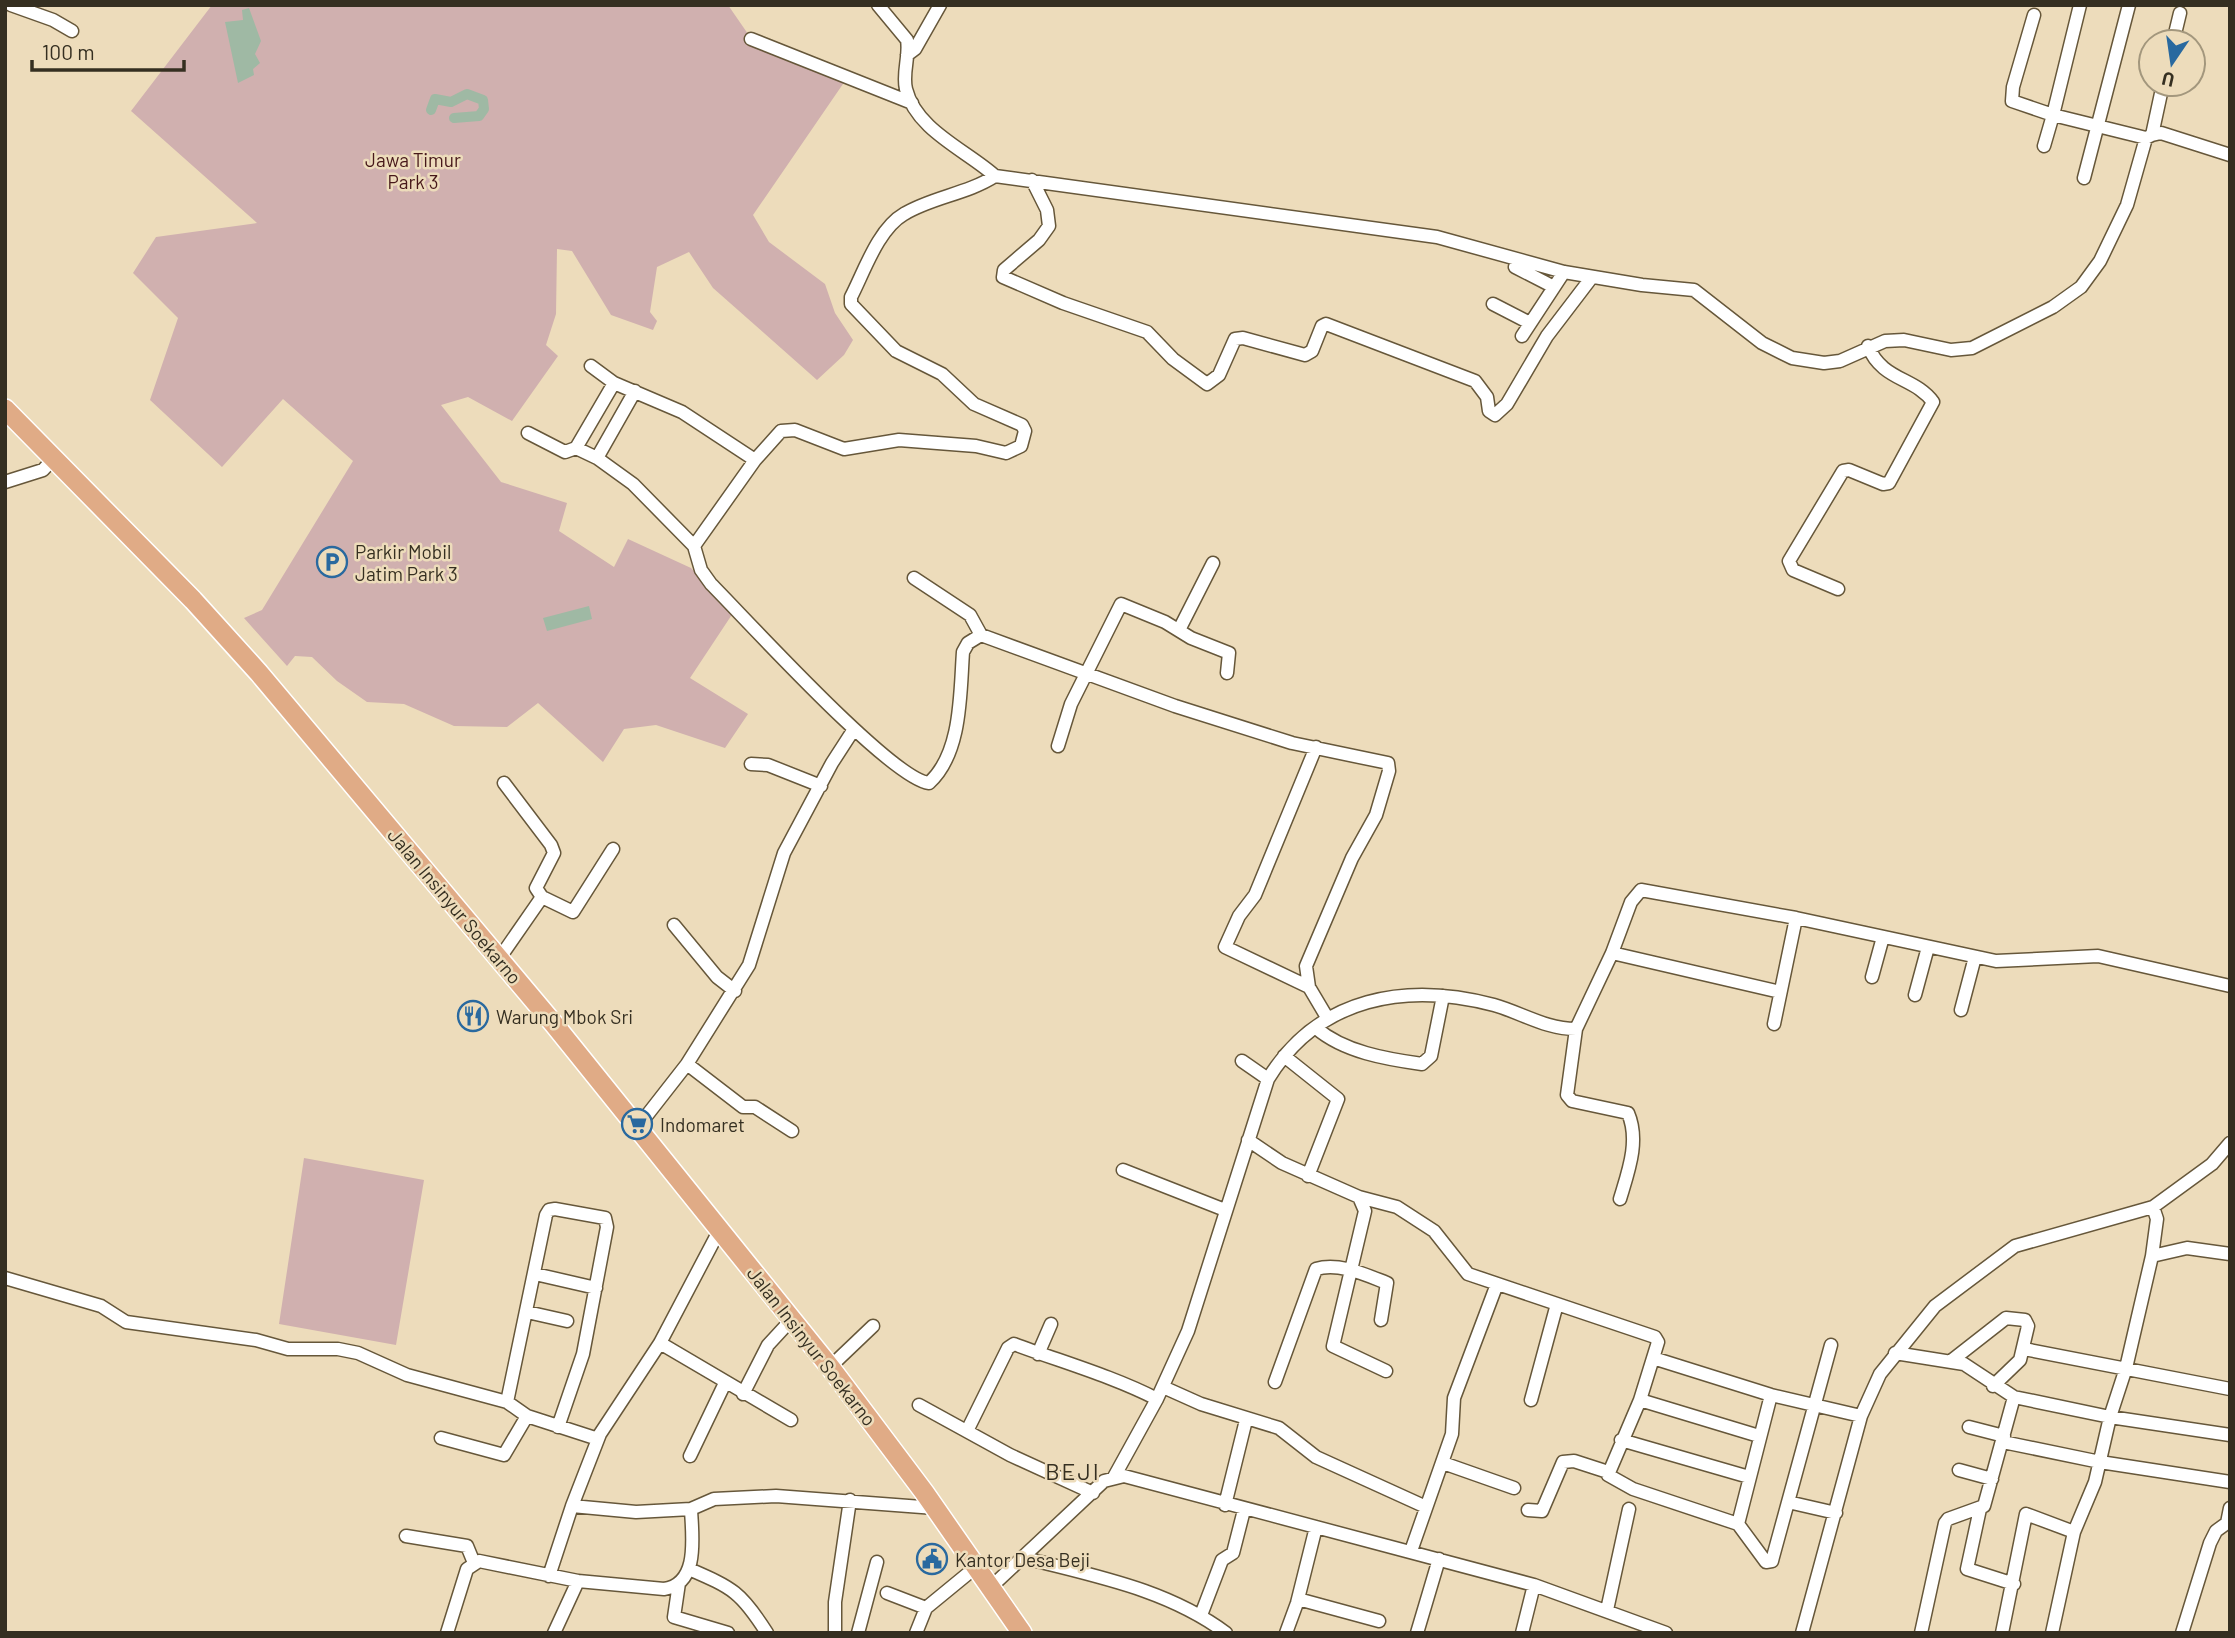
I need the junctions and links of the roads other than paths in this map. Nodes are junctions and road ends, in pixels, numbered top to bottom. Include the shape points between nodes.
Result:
1 (10, 5) edge
2 (878, 5) edge
3 (940, 5) edge
4 (2080, 5) edge
5 (2129, 5) edge
6 (2180, 13) dead end
7 (2034, 15) dead end
8 (2176, 28) edge
9 (72, 31) dead end
10 (751, 39) dead end
11 (907, 55) junction
12 (2160, 98) edge
13 (912, 103) junction
14 (2053, 115) junction
15 (2097, 128) junction
16 (2149, 136) junction
17 (2043, 146) dead end
18 (2230, 155) edge
19 (995, 176) junction
20 (2084, 178) dead end
21 (1032, 180) junction
22 (1514, 267) dead end
23 (1564, 272) junction
24 (1592, 277) junction
25 (1554, 288) junction
26 (1493, 304) dead end
27 (1530, 323) junction
28 (1522, 335) dead end
29 (1868, 346) junction
30 (591, 366) dead end
31 (614, 383) junction
32 (635, 391) junction
33 (5, 409) edge
34 (528, 433) dead end
35 (576, 448) junction
36 (54, 458) junction
37 (597, 458) junction
38 (755, 460) junction
39 (5, 482) edge
40 (694, 546) junction
41 (1213, 563) dead end
42 (914, 578) dead end
43 (1838, 589) dead end
44 (1179, 630) junction
45 (981, 635) junction
46 (1227, 673) dead end
47 (1086, 674) junction
48 (854, 729) junction
49 (1058, 746) dead end
50 (1316, 747) junction
51 (751, 764) dead end
52 (504, 783) dead end
53 (821, 786) junction
54 (613, 849) dead end
55 (542, 897) junction
56 (1796, 918) junction
57 (674, 925) dead end
58 (1883, 937) junction
59 (1928, 947) junction
60 (1612, 953) junction
61 (1975, 957) junction
62 (499, 959) junction
63 (1872, 977) dead end
64 (2230, 986) edge
65 (1309, 988) junction
66 (734, 991) junction
67 (1780, 992) junction
68 (1915, 995) dead end
69 (1443, 996) junction
70 (1961, 1010) dead end
71 (1328, 1019) junction
72 (1774, 1024) dead end
73 (1316, 1028) junction
74 (1576, 1028) junction
75 (1284, 1056) junction
76 (1242, 1061) dead end
77 (687, 1064) junction
78 (1268, 1079) junction
79 (637, 1128) junction
80 (792, 1131) dead end
81 (1248, 1140) junction
82 (2230, 1143) edge
83 (1123, 1170) dead end
84 (1308, 1176) junction
85 (1359, 1197) junction
86 (1620, 1199) dead end
87 (2153, 1208) junction
88 (1225, 1210) junction
89 (719, 1231) junction
90 (2230, 1254) edge
91 (2152, 1256) junction
92 (1351, 1271) junction
93 (535, 1274) junction
94 (5, 1278) edge
95 (1497, 1284) junction
96 (596, 1288) junction
97 (1558, 1304) junction
98 (527, 1312) junction
99 (792, 1319) junction
100 (1381, 1320) dead end
101 (566, 1321) dead end
102 (1051, 1324) dead end
103 (873, 1326) dead end
104 (660, 1343) junction
105 (1831, 1345) dead end
106 (2024, 1349) junction
107 (1895, 1353) junction
108 (1038, 1354) junction
109 (1653, 1358) junction
110 (1951, 1362) junction
111 (830, 1367) junction
112 (2126, 1368) junction
113 (1386, 1371) dead end
114 (1275, 1382) dead end
115 (725, 1383) junction
116 (1993, 1386) junction
117 (2230, 1389) edge
118 (1160, 1393) junction
119 (743, 1394) junction
120 (1771, 1395) junction
121 (2014, 1397) junction
122 (1531, 1400) dead end
123 (1640, 1400) junction
124 (507, 1402) junction
125 (1816, 1404) junction
126 (919, 1405) dead end
127 (527, 1416) junction
128 (1861, 1416) junction
129 (2110, 1417) junction
130 (791, 1420) dead end
131 (1246, 1420) junction
132 (558, 1427) junction
133 (1969, 1427) dead end
134 (967, 1431) junction
135 (2230, 1435) edge
136 (1759, 1436) junction
137 (441, 1438) dead end
138 (598, 1439) junction
139 (2004, 1439) junction
140 (1621, 1440) junction
141 (691, 1456) dead end
142 (2100, 1462) junction
143 (1443, 1463) junction
144 (1959, 1470) dead end
145 (1608, 1472) junction
146 (1114, 1476) junction
147 (1749, 1477) junction
148 (1992, 1479) junction
149 (2230, 1482) edge
150 (1514, 1488) dead end
151 (1093, 1493) junction
152 (850, 1500) junction
153 (1788, 1502) junction
154 (1225, 1505) junction
155 (572, 1506) junction
156 (1426, 1507) junction
157 (935, 1508) junction
158 (2230, 1508) edge
159 (691, 1509) junction
160 (1629, 1509) dead end
161 (1980, 1509) junction
162 (1244, 1510) junction
163 (1528, 1510) dead end
164 (1836, 1513) junction
165 (2228, 1523) edge
166 (1738, 1524) junction
167 (1316, 1527) junction
168 (2074, 1532) junction
169 (406, 1536) dead end
170 (1411, 1551) junction
171 (1025, 1558) junction
172 (1439, 1559) junction
173 (877, 1562) dead end
174 (474, 1563) junction
175 (976, 1567) junction
176 (689, 1569) junction
177 (549, 1576) junction
178 (578, 1581) junction
179 (679, 1583) junction
180 (2014, 1584) junction
181 (1534, 1585) junction
182 (990, 1588) junction
183 (887, 1594) dead end
184 (1298, 1600) junction
185 (926, 1608) junction
186 (1607, 1610) junction
187 (1201, 1615) junction
188 (1379, 1621) dead end
189 (1015, 1630) edge
190 (447, 1633) edge
191 (554, 1633) edge
192 (728, 1633) edge
193 (767, 1633) edge
194 (835, 1633) edge
195 (858, 1633) edge
196 (916, 1633) edge
197 (1226, 1633) edge
198 (1286, 1633) edge
199 (1418, 1633) edge
200 (1522, 1633) edge
201 (1666, 1633) edge
202 (1802, 1633) edge
203 (1922, 1633) edge
204 (2002, 1633) edge
205 (2052, 1633) edge
206 (2182, 1633) edge

1 - 9 street
2 - 11 street via 903,32
3 - 11 street
4 - 14 street
5 - 15 street
6 - 8 street
7 - 14 street via 2012,100
10 - 13 street
11 - 13 street via 905,83
12 - 16 street
13 - 19 street via 940,136
14 - 15 street
14 - 17 street
15 - 16 street
15 - 20 street
16 - 18 street via 2161,133
16 - 29 street via 2127,205 2101,261 2081,287 2053,307 1972,348 1951,350 1905,340
19 - 21 street
19 - 38 street via 903,214 878,245 850,297 851,304 896,351 942,374 974,404 1022,425 1021,446 1006,453 899,440 844,449 787,430 774,437
21 - 23 street via 1437,237
21 - 24 street via 1047,210 1049,226 1003,277 1147,332 1207,384 1219,375 1235,339 1305,355 1312,351 1326,324 1475,381 1495,415
22 - 25 street
23 - 24 street
23 - 25 street
24 - 29 street via 1694,290 1762,343 1792,358 1840,361
25 - 27 street
26 - 27 street
27 - 28 street
29 - 43 street via 1882,368 1933,402 1889,483 1843,471 1789,561 1793,570
30 - 31 street
31 - 32 street
31 - 35 street
32 - 37 street
32 - 38 street via 682,412
33 - 36 main road, Jalan Insinyur Soekarno
34 - 35 street via 565,452
35 - 37 street
36 - 39 street via 44,470
36 - 62 main road, Jalan Insinyur Soekarno via 258,673
37 - 40 street via 633,484
38 - 40 street
40 - 48 street via 711,584
41 - 44 street
42 - 45 street via 970,615
44 - 46 street via 1229,653
44 - 47 street via 1121,604
45 - 47 street
45 - 48 street via 963,652 950,749 929,783 908,774
47 - 49 street
47 - 50 street via 1175,706
48 - 53 street
50 - 65 street via 1255,895 1239,915 1225,947
50 - 65 street via 1384,761 1390,771 1376,815 1311,952 1306,966
51 - 53 street via 768,765
52 - 55 street via 553,849 536,888
53 - 66 street via 784,853 756,948
54 - 55 street via 573,912
55 - 62 street
56 - 58 street
56 - 60 street via 1641,890 1631,902
56 - 67 street
57 - 66 street
58 - 59 street
58 - 63 street
59 - 61 street
59 - 68 street
60 - 67 street
60 - 74 street
61 - 64 street via 2007,962 2098,956
61 - 70 street
62 - 79 main road, Jalan Insinyur Soekarno
65 - 71 street
66 - 77 street
67 - 72 street
69 - 71 street via 1396,994 1364,1002
69 - 73 street via 1431,1056 1422,1064 1380,1058 1326,1037
69 - 74 street
71 - 73 street
73 - 75 street
74 - 86 street via 1567,1095 1572,1101 1630,1117 1634,1136
75 - 78 street
75 - 84 street via 1338,1099
76 - 78 street
77 - 79 street
77 - 80 street via 743,1107 755,1107
78 - 81 street
79 - 89 main road, Jalan Insinyur Soekarno
81 - 84 street
81 - 88 street
82 - 87 street via 2212,1164
83 - 88 street
84 - 85 street
85 - 92 street via 1365,1211
85 - 95 street via 1397,1208 1442,1238 1468,1274
87 - 91 street via 2157,1219
87 - 107 street via 2015,1246 1936,1306
88 - 118 street via 1188,1331
89 - 99 main road, Jalan Insinyur Soekarno
89 - 104 street
90 - 91 street via 2187,1248
91 - 112 street
92 - 100 street via 1387,1283
92 - 113 street via 1333,1346
92 - 114 street via 1329,1266 1316,1269
93 - 96 street
93 - 96 street via 549,1210 605,1218
93 - 98 street
94 - 124 street via 101,1306 126,1322 256,1340 288,1349 358,1353 407,1375
95 - 97 street
95 - 143 street via 1454,1398 1452,1434
96 - 132 street via 583,1354
97 - 109 street via 1654,1337 1658,1342
97 - 122 street
98 - 101 street
98 - 124 street
99 - 111 main road, Jalan Insinyur Soekarno
99 - 119 street via 768,1345
102 - 108 street
103 - 111 street
104 - 115 street
104 - 138 street
105 - 125 street
106 - 110 street via 2028,1323 2009,1317
106 - 112 street
106 - 116 street via 2014,1368
107 - 110 street
107 - 128 street
108 - 118 street
108 - 134 street via 1014,1344 1008,1348
109 - 120 street
109 - 123 street
110 - 116 street via 1969,1366
111 - 157 main road, Jalan Insinyur Soekarno
112 - 117 street
112 - 129 street
115 - 119 street
115 - 141 street
116 - 121 street
118 - 131 street
118 - 146 street
119 - 130 street
120 - 125 street
120 - 136 street
121 - 129 street
121 - 139 street
123 - 136 street
123 - 140 street
124 - 127 street
125 - 128 street
125 - 153 street
126 - 134 street
127 - 132 street
127 - 137 street via 504,1455
128 - 164 street
129 - 135 street
129 - 142 street
131 - 154 street
131 - 156 street via 1279,1428 1316,1457
132 - 138 street
133 - 139 street
134 - 151 street
136 - 147 street
138 - 155 street
139 - 142 street
139 - 148 street
140 - 145 street
140 - 147 street
142 - 149 street
142 - 168 street
143 - 150 street
143 - 156 street
144 - 148 street
145 - 163 street via 1563,1462 1542,1511
145 - 166 street via 1609,1477 1633,1489
146 - 151 street
146 - 154 street
147 - 166 street
148 - 161 street
151 - 171 street
152 - 157 street
152 - 159 street via 714,1499
152 - 194 street
153 - 164 street
153 - 166 street via 1769,1563
154 - 162 street
155 - 159 street via 636,1512
155 - 177 street
156 - 170 street
157 - 175 main road, Jalan Insinyur Soekarno
158 - 165 street
159 - 176 street
160 - 186 street
161 - 180 street via 1967,1569
161 - 203 street via 1946,1521
162 - 167 street
162 - 187 street via 1234,1551 1222,1560
164 - 202 street
165 - 206 street via 2216,1531 2210,1543
167 - 170 street
167 - 184 street
168 - 180 street via 2026,1514
168 - 205 street
169 - 174 street via 467,1546
170 - 172 street
171 - 182 street
171 - 187 street via 1133,1586
172 - 181 street
172 - 199 street
173 - 195 street
174 - 177 street via 490,1561
174 - 190 street via 467,1569
175 - 182 main road, Jalan Insinyur Soekarno
175 - 185 street
176 - 179 street
176 - 193 street via 732,1588
177 - 178 street
178 - 179 street via 664,1589
178 - 191 street
179 - 192 street via 674,1617
180 - 204 street
181 - 186 street
181 - 200 street
182 - 189 main road, Jalan Insinyur Soekarno
183 - 185 street
184 - 188 street
184 - 198 street
185 - 196 street
186 - 201 street
187 - 197 street

